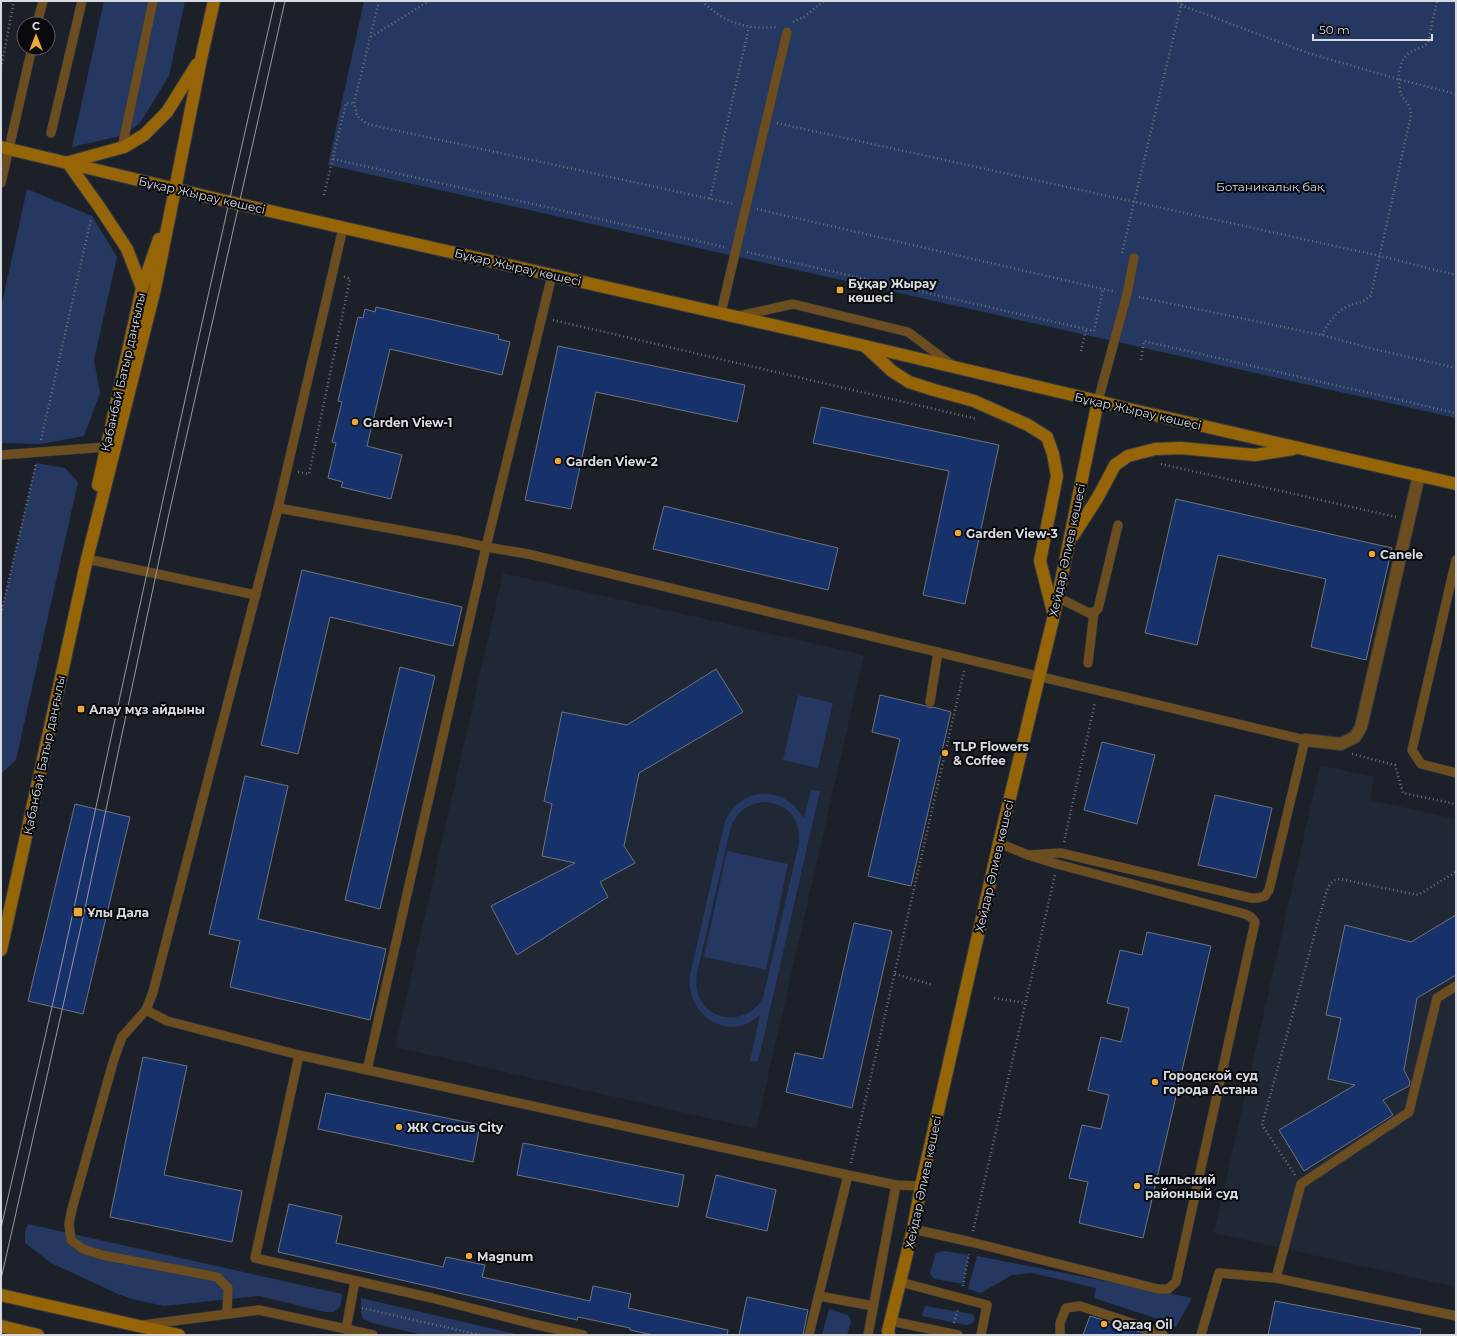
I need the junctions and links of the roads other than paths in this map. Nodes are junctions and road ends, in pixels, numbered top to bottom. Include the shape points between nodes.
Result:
1 (43, 1) edge
2 (82, 1) edge
3 (153, 1) edge
4 (214, 1) edge
5 (40, 16) edge
6 (788, 32) dead end
7 (30, 56) edge
8 (201, 59) junction
9 (51, 133) dead end
10 (123, 143) dead end
11 (5, 148) edge
12 (68, 163) junction
13 (1, 183) edge
14 (175, 189) junction
15 (344, 228) junction
16 (1134, 258) dead end
17 (552, 275) junction
18 (142, 288) junction
19 (721, 313) junction
20 (737, 317) junction
21 (865, 346) junction
22 (955, 368) junction
23 (1098, 401) junction
24 (106, 447) junction
25 (1300, 448) junction
26 (1, 455) edge
27 (1419, 475) junction
28 (1456, 484) edge
29 (278, 508) junction
30 (1118, 525) dead end
31 (1069, 541) junction
32 (486, 547) junction
33 (87, 559) junction
34 (1456, 560) edge
35 (256, 596) junction
36 (1057, 597) junction
37 (1094, 612) junction
38 (1054, 615) junction
39 (938, 652) junction
40 (1088, 663) dead end
41 (1038, 676) junction
42 (930, 702) dead end
43 (1305, 740) junction
44 (1456, 773) edge
45 (999, 843) junction
46 (1028, 855) junction
47 (4, 925) edge
48 (1, 950) edge
49 (1456, 986) edge
50 (146, 1010) junction
51 (299, 1055) junction
52 (367, 1070) junction
53 (848, 1175) junction
54 (896, 1185) junction
55 (920, 1186) junction
56 (913, 1229) junction
57 (1276, 1278) junction
58 (355, 1281) junction
59 (900, 1282) junction
60 (1, 1295) edge
61 (819, 1296) junction
62 (873, 1306) junction
63 (226, 1314) junction
64 (1456, 1316) edge
65 (1, 1326) edge
66 (137, 1326) junction
67 (346, 1329) junction
68 (888, 1331) edge
69 (954, 1334) edge
70 (38, 1335) edge
71 (179, 1335) edge
72 (373, 1335) edge
73 (583, 1335) edge
74 (809, 1335) edge
75 (868, 1335) edge
76 (982, 1335) edge
77 (1060, 1335) edge
78 (1163, 1335) edge
79 (1201, 1335) edge

1 - 5 lane
2 - 9 lane
3 - 10 lane
4 - 8 street, Қабанбай Батыр даңғылы
6 - 19 lane
7 - 11 lane
8 - 12 street via 167,112 144,135 124,147
8 - 14 street, Қабанбай Батыр даңғылы
11 - 12 street, Бұқар Жырау көшесі
11 - 13 lane
12 - 14 street, Бұқар Жырау көшесі
12 - 18 street via 127,249
14 - 15 street, Бұқар Жырау көшесі
14 - 18 street, Қабанбай Батыр даңғылы
14 - 33 street, Қабанбай Батыр даңғылы via 156,289
15 - 17 street, Бұқар Жырау көшесі
15 - 29 lane
16 - 23 lane via 1127,294
17 - 19 street, Бұқар Жырау көшесі
17 - 32 lane
18 - 24 street, Қабанбай Батыр даңғылы
19 - 20 street, Бұқар Жырау көшесі
20 - 21 street, Бұқар Жырау көшесі
20 - 22 lane via 793,304 908,332
21 - 22 street, Бұқар Жырау көшесі
21 - 38 street via 892,371 909,382 974,401 1028,425 1047,437 1057,476 1040,561
22 - 23 street, Бұқар Жырау көшесі
23 - 25 street, Бұқар Жырау көшесі
23 - 31 street, Хейдар Әлиев көшесі
24 - 26 lane
24 - 33 street, Қабанбай Батыр даңғылы
25 - 27 street, Бұқар Жырау көшесі
25 - 31 street via 1255,455 1155,448 1128,456 1115,465 1098,497
27 - 28 street, Бұқар Жырау көшесі
27 - 43 street via 1361,727 1355,737 1341,744
29 - 32 lane
29 - 35 lane
30 - 37 lane via 1098,609
31 - 36 street, Хейдар Әлиев көшесі
32 - 39 lane via 528,554
32 - 52 lane
33 - 35 lane
33 - 47 street, Қабанбай Батыр даңғылы
34 - 44 lane via 1412,750 1421,764
35 - 50 lane via 153,992
36 - 37 lane via 1089,613
36 - 38 street, Хейдар Әлиев көшесі
37 - 40 lane
38 - 41 street, Хейдар Әлиев көшесі
39 - 41 lane
39 - 42 lane
41 - 43 lane
41 - 45 street, Хейдар Әлиев көшесі
43 - 46 lane via 1277,859 1265,896 1251,898 1061,854
45 - 46 lane
45 - 55 street, Хейдар Әлиев көшесі
46 - 56 lane via 1245,914 1255,922 1176,1282 1168,1289 1158,1289
47 - 48 street, Қабанбай Батыр даңғылы
49 - 57 lane via 1437,998 1409,1112 1301,1184
50 - 51 lane via 167,1021
50 - 63 lane via 122,1037 114,1059 72,1209 69,1224 71,1240 83,1249 102,1255 217,1277 228,1288
51 - 52 lane
51 - 58 lane via 255,1258
52 - 53 lane
53 - 54 lane
53 - 61 lane
54 - 55 lane
54 - 62 lane
55 - 56 street, Хейдар Әлиев көшесі
56 - 59 street, Хейдар Әлиев көшесі
57 - 64 lane
57 - 79 lane via 1219,1273
58 - 67 lane
58 - 73 lane
59 - 68 street, Хейдар Әлиев көшесі
59 - 76 lane via 987,1305
60 - 66 street
61 - 62 lane
61 - 74 lane
62 - 75 lane
63 - 66 lane
63 - 67 lane via 259,1310
65 - 70 street
66 - 71 street
67 - 72 lane
68 - 69 lane
77 - 78 lane via 1060,1323 1066,1308 1080,1306 1162,1332

